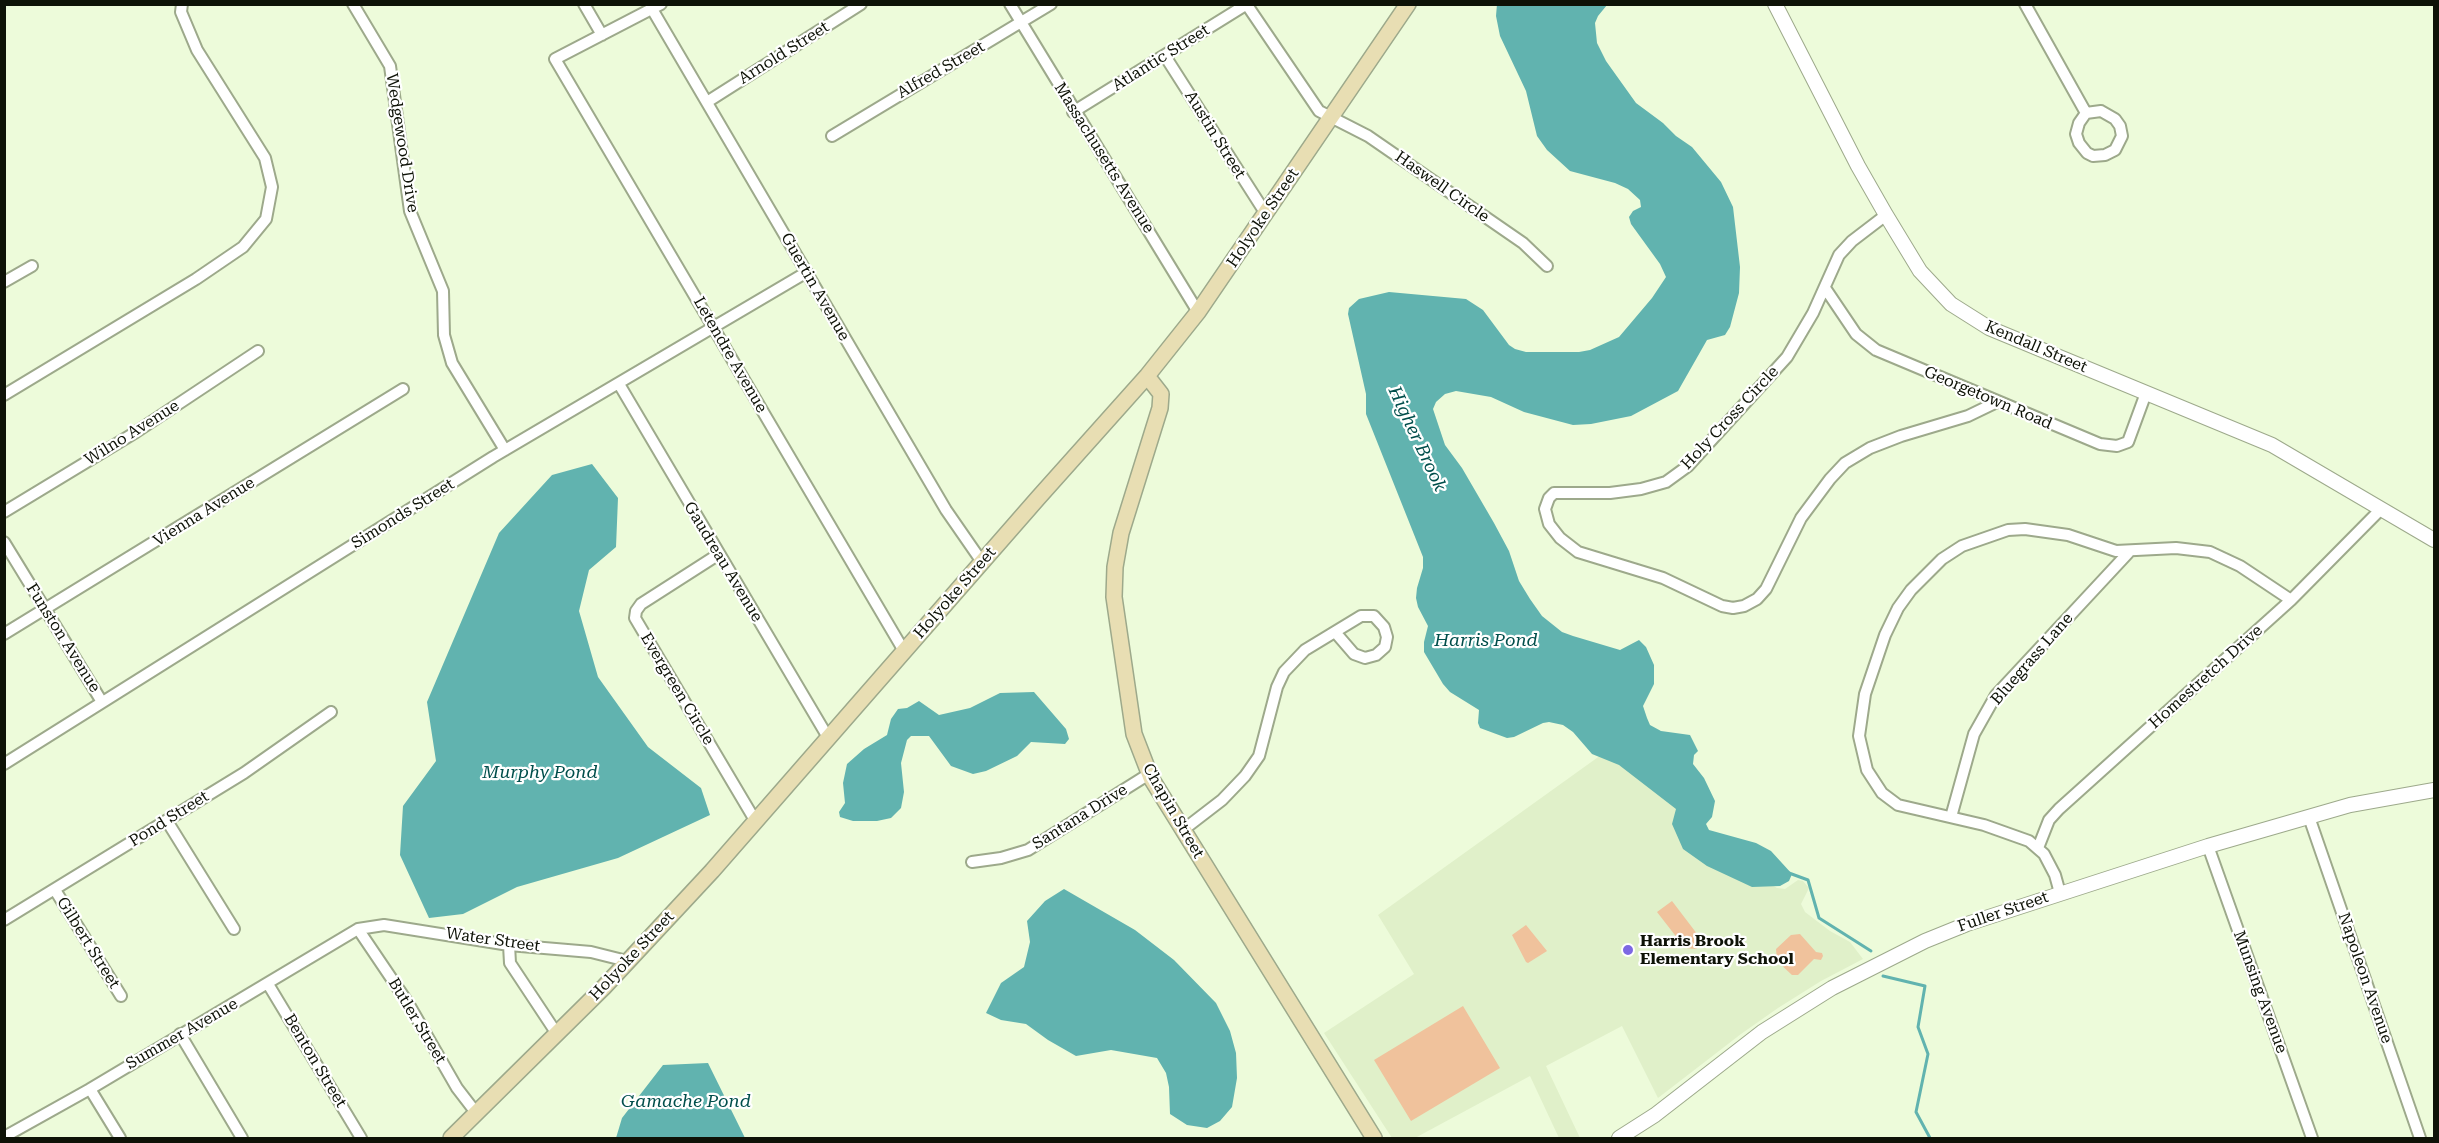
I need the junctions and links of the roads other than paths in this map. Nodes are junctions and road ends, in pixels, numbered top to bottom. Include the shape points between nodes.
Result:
1 (182, 4) edge
2 (353, 4) edge
3 (584, 4) edge
4 (861, 4) edge
5 (1010, 4) edge
6 (1051, 4) edge
7 (1408, 4) edge
8 (1775, 4) edge
9 (2025, 4) edge
10 (1247, 5) edge
11 (657, 7) edge
12 (1021, 23) junction
13 (602, 34) junction
14 (1165, 56) junction
15 (707, 102) junction
16 (1074, 112) junction
17 (2086, 113) junction
18 (1331, 117) junction
19 (832, 136) dead end
20 (1266, 214) junction
21 (1886, 215) junction
22 (32, 266) dead end
23 (1547, 266) dead end
24 (807, 272) junction
25 (4, 282) edge
26 (1826, 288) junction
27 (1198, 312) junction
28 (715, 328) junction
29 (258, 351) dead end
30 (1148, 376) junction
31 (619, 384) junction
32 (403, 389) dead end
33 (2146, 393) junction
34 (4, 394) edge
35 (1998, 402) junction
36 (506, 450) junction
37 (2381, 509) junction
38 (4, 512) edge
39 (2434, 540) edge
40 (4, 542) edge
41 (2129, 552) junction
42 (719, 555) junction
43 (982, 562) junction
44 (2291, 600) junction
45 (45, 610) junction
46 (1335, 632) junction
47 (4, 634) edge
48 (904, 651) junction
49 (102, 702) junction
50 (331, 712) dead end
51 (829, 739) junction
52 (4, 764) edge
53 (1149, 774) junction
54 (2434, 790) edge
55 (1951, 817) junction
56 (2309, 817) junction
57 (167, 821) junction
58 (756, 822) junction
59 (1183, 830) junction
60 (2208, 846) junction
61 (2038, 848) junction
62 (972, 861) dead end
63 (55, 890) junction
64 (2060, 893) junction
65 (4, 921) edge
66 (234, 929) dead end
67 (358, 929) junction
68 (509, 945) junction
69 (627, 961) junction
70 (268, 984) junction
71 (121, 996) dead end
72 (180, 1034) junction
73 (557, 1034) junction
74 (90, 1089) junction
75 (477, 1114) junction
76 (4, 1137) edge
77 (120, 1138) edge
78 (242, 1138) edge
79 (361, 1138) edge
80 (450, 1138) edge
81 (1374, 1138) edge
82 (1619, 1138) edge
83 (2312, 1138) edge
84 (2420, 1138) edge

1 - 34 street via 181,12 197,50 265,158 273,187 266,219 243,248
2 - 36 street, Wedgewood Drive via 390,66 410,211 443,291 444,335 452,363
3 - 13 street
4 - 15 street, Arnold Street
5 - 12 street, Massachusetts Avenue
6 - 12 street, Alfred Street
7 - 18 main road, Holyoke Street
8 - 21 street, Kendall Street
9 - 17 street
10 - 14 street, Atlantic Street
10 - 18 street, Haswell Circle via 1319,111
11 - 13 street
11 - 15 street, Guertin Avenue
12 - 16 street, Massachusetts Avenue
12 - 19 street, Alfred Street
13 - 28 street, Letendre Avenue via 555,58
14 - 16 street, Atlantic Street
14 - 20 street, Austin Street
15 - 24 street, Guertin Avenue
16 - 27 street, Massachusetts Avenue
17 - 17 street via 2076,134 2079,143 2093,156 2115,150 2122,136 2115,119 2101,111
18 - 20 main road, Holyoke Street
18 - 23 street, Haswell Circle via 1352,126 1523,243
20 - 27 main road, Holyoke Street
21 - 26 street, Holy Cross Circle via 1855,237 1839,255
21 - 33 street, Kendall Street via 1920,271 1967,315
22 - 25 street
24 - 28 street, Simonds Street
24 - 43 street, Guertin Avenue via 946,510
26 - 35 street, Georgetown Road via 1856,334 1868,345
26 - 35 street, Holy Cross Circle via 1787,357 1682,471 1666,482 1641,489 1551,495 1545,515 1560,537 1578,552 1663,578 1722,606 1744,606 1766,589 1801,518 1845,463 1870,448 1968,416
27 - 30 main road, Holyoke Street
28 - 31 street, Simonds Street
28 - 48 street, Letendre Avenue
29 - 38 street, Wilno Avenue via 136,432
30 - 43 main road, Holyoke Street
30 - 53 main road, Chapin Street via 1161,394 1160,408 1120,533 1114,597 1134,734
31 - 36 street, Simonds Street
31 - 42 street, Gaudreau Avenue
32 - 45 street, Vienna Avenue
33 - 35 street, Georgetown Road via 2131,438 2116,446 2100,444
33 - 37 street, Kendall Street via 2272,445
36 - 49 street, Simonds Street
37 - 39 street, Kendall Street
37 - 44 street, Homestretch Drive
40 - 45 street, Funston Avenue
41 - 44 street via 2176,548 2210,552 2240,566
41 - 55 street, Bluegrass Lane via 1996,695 1974,734
41 - 55 street via 2068,535 2008,530 1977,539 1949,554 1903,599 1877,654 1865,694 1859,728 1861,746 1873,780 1890,799 1908,808
42 - 51 street, Gaudreau Avenue
42 - 58 street, Evergreen Circle via 641,604 635,618
43 - 48 main road, Holyoke Street
44 - 61 street, Homestretch Drive via 2058,810 2049,820
45 - 47 street, Vienna Avenue
45 - 49 street, Funston Avenue
46 - 46 street via 1361,616 1374,616 1384,627 1387,638 1385,647 1376,655 1365,657 1354,654
46 - 59 street via 1305,650 1284,672 1259,756 1245,776
48 - 51 main road, Holyoke Street
49 - 52 street, Simonds Street
50 - 57 street, Pond Street
51 - 58 main road, Holyoke Street
53 - 59 main road, Chapin Street
53 - 62 street, Santana Drive via 1028,850
54 - 56 street, Fuller Street via 2366,801
55 - 61 street via 2016,836
56 - 60 street, Fuller Street
56 - 84 street, Napoleon Avenue
57 - 63 street, Pond Street
57 - 66 street
58 - 69 main road, Holyoke Street
59 - 81 main road, Chapin Street
60 - 64 street, Fuller Street
60 - 83 street, Munsing Avenue
61 - 64 street via 2050,864
63 - 65 street, Pond Street
63 - 71 street, Gilbert Street
64 - 82 street, Fuller Street via 1950,930 1839,984 1755,1037
67 - 68 street, Water Street via 384,925
67 - 70 street, Summer Avenue
67 - 75 street, Butler Street
68 - 69 street, Water Street via 591,952
68 - 73 street via 510,963
69 - 73 main road, Holyoke Street
70 - 72 street, Summer Avenue
70 - 79 street, Benton Street
72 - 74 street, Summer Avenue
72 - 78 street
73 - 75 main road, Holyoke Street
74 - 76 street, Summer Avenue
74 - 77 street
75 - 80 main road, Holyoke Street

